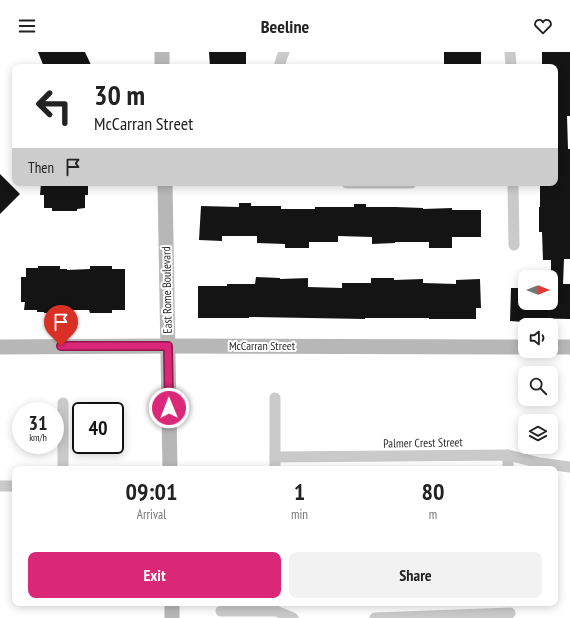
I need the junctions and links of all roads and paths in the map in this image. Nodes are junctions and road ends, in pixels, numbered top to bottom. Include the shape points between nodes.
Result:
1 (162, 52) edge
2 (284, 52) edge
3 (510, 52) edge
4 (162, 64) edge
5 (280, 64) edge
6 (510, 64) edge
7 (165, 186) edge
8 (513, 186) edge
9 (514, 245) dead end
10 (168, 346) junction
11 (0, 347) edge
12 (518, 347) edge
13 (558, 347) edge
14 (570, 347) edge
15 (275, 398) dead end
16 (63, 454) edge
17 (508, 455) junction
18 (275, 457) junction
19 (63, 466) edge
20 (170, 466) edge
21 (275, 466) edge
22 (508, 466) edge
23 (570, 467) edge
24 (0, 486) edge
25 (12, 486) edge
26 (172, 606) edge
27 (276, 607) edge
28 (221, 611) dead end
29 (510, 611) edge
30 (172, 618) edge
31 (293, 618) edge
32 (375, 618) edge

1 - 4 street
2 - 5 street
3 - 6 street
7 - 10 street, East Rome Boulevard
8 - 9 street
10 - 11 street, McCarran Street
10 - 12 street, McCarran Street
10 - 20 street, East Rome Boulevard
13 - 14 street
15 - 18 street
16 - 19 street
17 - 18 street, Palmer Crest Street
17 - 22 street
17 - 23 street, Palmer Crest Street
18 - 21 street
24 - 25 street
26 - 30 street
27 - 28 street
27 - 31 street
29 - 32 street

